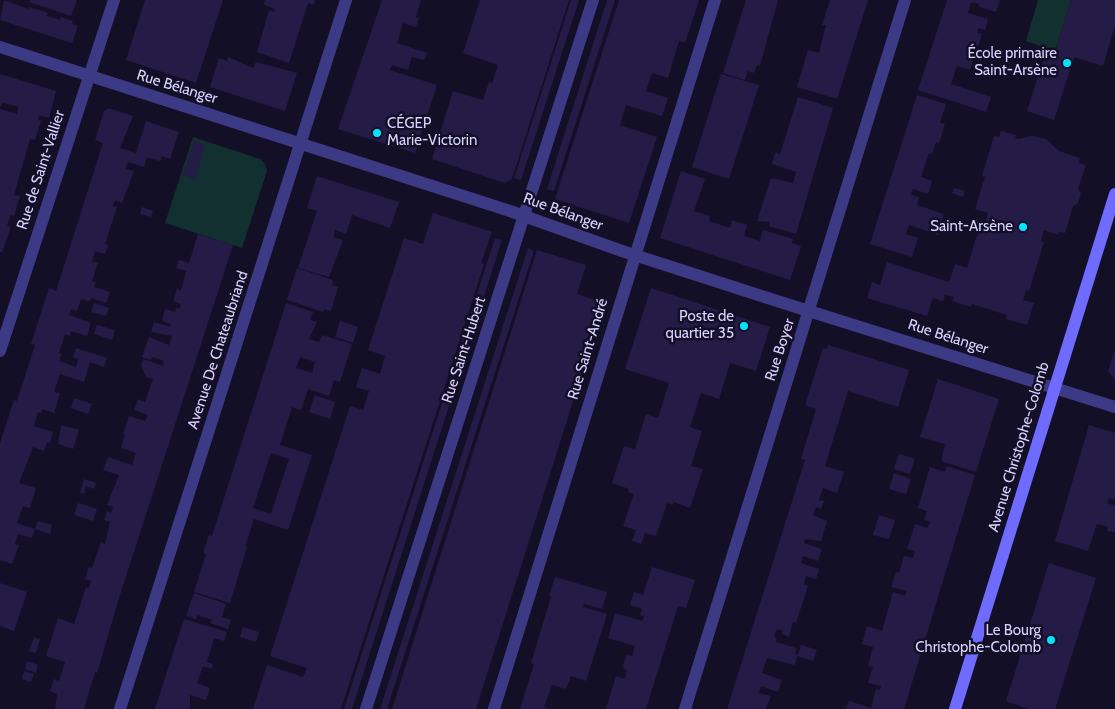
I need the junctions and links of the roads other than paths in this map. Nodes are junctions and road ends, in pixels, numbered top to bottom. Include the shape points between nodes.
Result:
1 (114, 0) edge
2 (346, 0) edge
3 (593, 0) edge
4 (715, 0) edge
5 (905, 0) edge
6 (0, 47) edge
7 (89, 76) junction
8 (301, 143) junction
9 (1115, 194) edge
10 (524, 215) junction
11 (634, 255) junction
12 (810, 311) junction
13 (0, 351) edge
14 (1054, 388) junction
15 (1115, 407) edge
16 (120, 709) edge
17 (366, 709) edge
18 (494, 709) edge
19 (685, 709) edge
20 (955, 709) edge

1 - 7 street, Rue de Saint-Vallier
2 - 8 street, Avenue De Chateaubriand
3 - 10 street, Rue Saint-Hubert
4 - 11 street, Rue Saint-André
5 - 12 street, Rue Boyer
6 - 7 street, Rue Bélanger
7 - 8 street, Rue Bélanger
7 - 13 street, Rue de Saint-Vallier
8 - 10 street, Rue Bélanger
8 - 16 street, Avenue De Chateaubriand
9 - 14 main road, Avenue Christophe-Colomb
10 - 11 street, Rue Bélanger
10 - 17 street, Rue Saint-Hubert
11 - 12 street, Rue Bélanger
11 - 18 street, Rue Saint-André
12 - 14 street, Rue Bélanger
12 - 19 street, Rue Boyer
14 - 15 street, Rue Bélanger
14 - 20 main road, Avenue Christophe-Colomb

